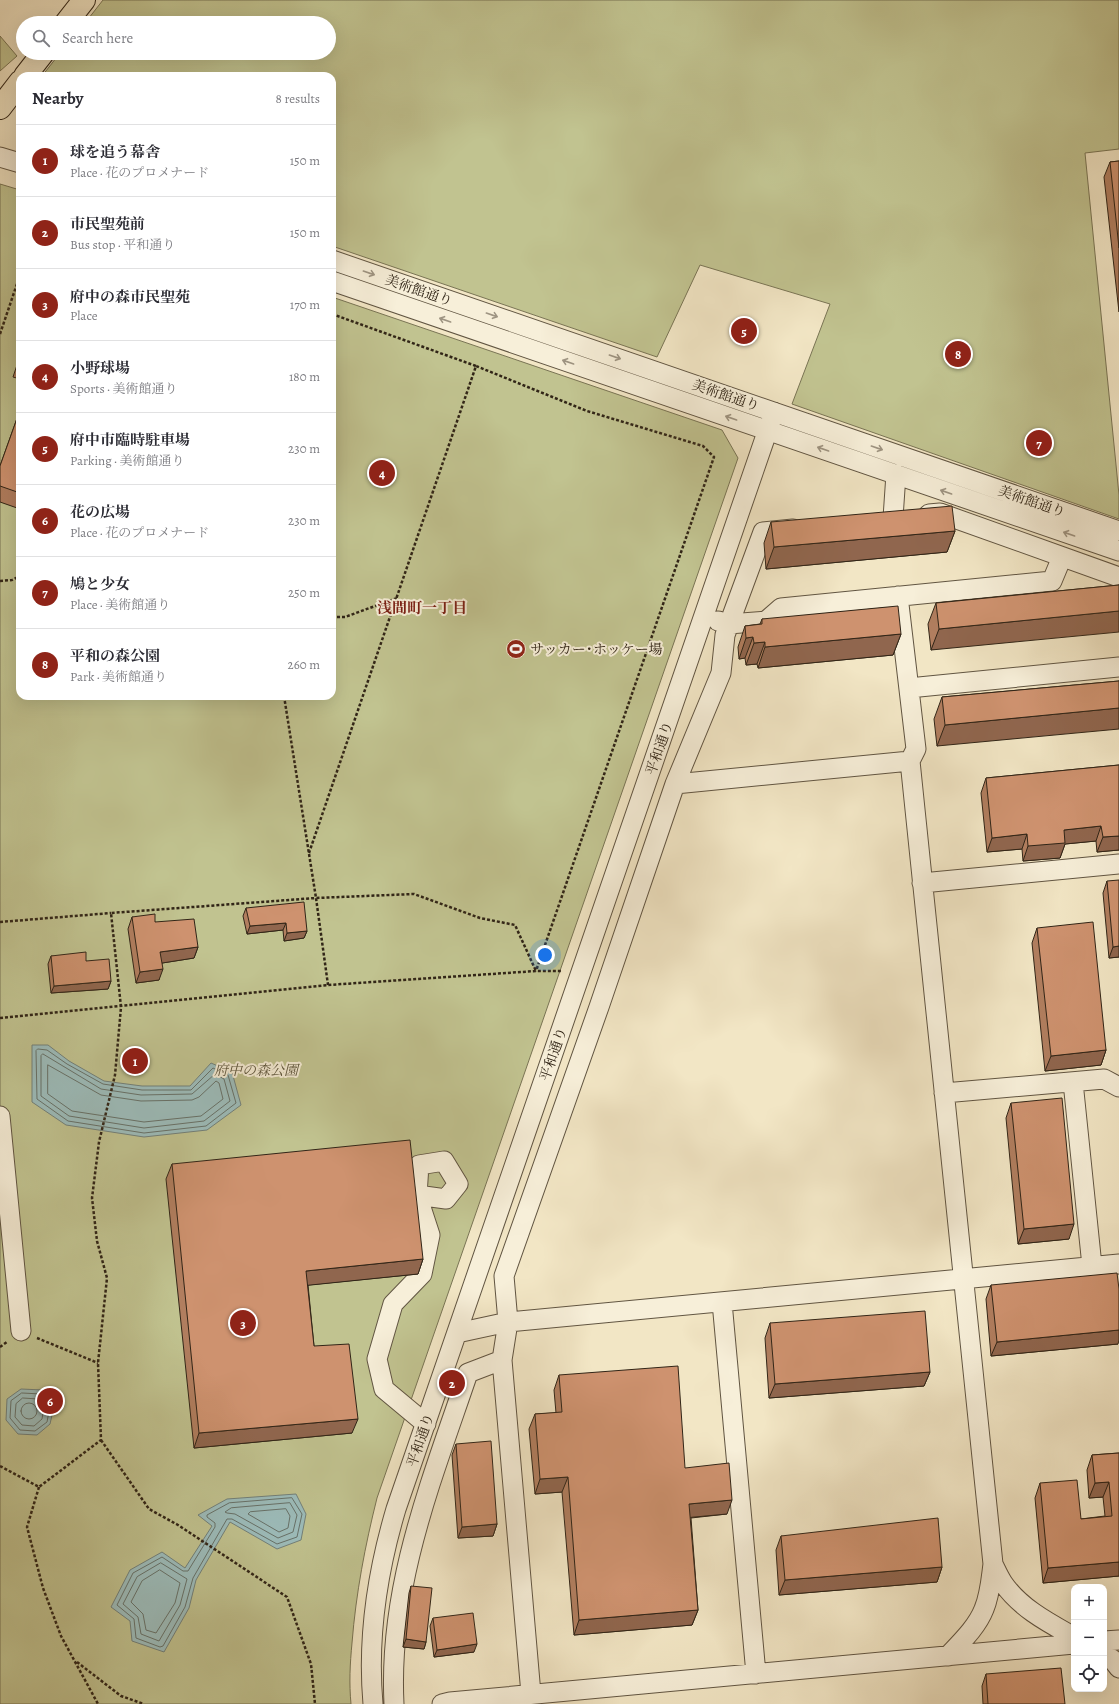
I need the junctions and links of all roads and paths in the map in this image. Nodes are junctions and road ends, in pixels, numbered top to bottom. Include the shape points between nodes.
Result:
1 (84, 0) edge
2 (71, 16) edge
3 (38, 60) edge
4 (28, 72) edge
5 (16, 87) edge
6 (0, 108) edge
7 (0, 157) edge
8 (16, 162) edge
9 (336, 261) edge
10 (336, 282) edge
11 (16, 287) edge
12 (336, 315) edge
13 (0, 334) edge
14 (476, 366) junction
15 (774, 412) junction
16 (768, 430) junction
17 (896, 474) junction
18 (1018, 496) junction
19 (1011, 514) junction
20 (1097, 524) junction
21 (809, 527) edge
22 (1119, 531) edge
23 (1090, 541) junction
24 (1119, 551) edge
25 (1062, 557) junction
26 (1082, 564) junction
27 (1119, 577) edge
28 (16, 578) edge
29 (0, 581) edge
30 (898, 596) junction
31 (397, 598) junction
32 (704, 616) junction
33 (336, 617) edge
34 (728, 624) junction
35 (1119, 667) edge
36 (909, 688) junction
37 (285, 700) edge
38 (910, 761) junction
39 (674, 784) junction
40 (309, 853) junction
41 (1119, 864) edge
42 (922, 883) junction
43 (316, 898) junction
44 (111, 914) junction
45 (0, 922) edge
46 (536, 971) junction
47 (582, 971) junction
48 (328, 985) junction
49 (121, 1007) junction
50 (0, 1018) edge
51 (1073, 1082) junction
52 (1119, 1087) edge
53 (944, 1093) junction
54 (0, 1116) edge
55 (417, 1195) edge
56 (1119, 1264) edge
57 (1092, 1266) junction
58 (963, 1279) junction
59 (722, 1302) junction
60 (508, 1322) junction
61 (21, 1331) junction
62 (457, 1333) junction
63 (0, 1347) edge
64 (502, 1360) junction
65 (98, 1363) junction
66 (426, 1424) junction
67 (101, 1440) junction
68 (0, 1466) edge
69 (39, 1487) junction
70 (993, 1564) junction
71 (1071, 1635) edge
72 (1119, 1640) edge
73 (1107, 1641) edge
74 (1071, 1644) edge
75 (948, 1656) junction
76 (1106, 1656) edge
77 (77, 1662) junction
78 (1119, 1668) edge
79 (756, 1674) junction
80 (531, 1694) junction
81 (98, 1704) edge
82 (144, 1704) edge
83 (315, 1704) edge
84 (373, 1704) edge
85 (394, 1704) edge
86 (442, 1704) edge

1 - 2 main road
3 - 4 main road
5 - 6 main road
7 - 8 street
9 -> 15 street, 美術館通り
16 -> 10 street, 美術館通り
11 - 13 path
12 - 14 path
14 - 31 path
14 - 46 path via 588,411 704,446 714,457
15 - 16 street, 平和通り
15 -> 18 street, 美術館通り
17 -> 16 street, 美術館通り
16 - 32 street, 平和通り
19 -> 17 street, 美術館通り
17 - 25 street via 885,519 940,513
18 - 19 street
18 - 20 street, 美術館通り
23 -> 19 street, 美術館通り
20 - 22 street, 美術館通り
20 - 23 street
21 - 34 street via 763,532
23 - 24 street, 美術館通り
23 - 26 street
25 - 26 street
25 - 30 street via 1052,581
26 - 27 street
28 - 29 path
30 - 34 street via 781,608 766,621
30 - 36 street
31 - 33 path via 345,617
31 - 40 path
32 - 34 street
32 - 47 street, 平和通り
34 - 39 street via 721,673
35 - 36 street
36 - 38 street via 916,749
37 - 40 path
38 - 39 street
38 - 42 street
39 - 60 street via 504,1276
40 - 43 path
41 - 42 street
42 - 53 street
43 - 44 path
43 - 46 path via 414,894 480,918 515,925
43 - 48 path
44 - 45 path
44 - 49 path
46 - 47 path
46 - 48 path
47 - 62 street, 平和通り
48 - 49 path
49 - 50 path
49 - 65 path via 115,1075 98,1142 92,1198 97,1241 107,1278
51 - 52 street via 1104,1079
51 - 53 street
51 - 57 street
53 - 58 street
54 - 61 street
55 - 66 street via 430,1235 422,1274 393,1304 377,1359 384,1389
56 - 57 street
57 - 58 street
58 - 59 street
58 - 70 street
59 - 60 street
59 - 79 street
60 - 62 street
60 - 64 street
61 - 63 path
61 - 65 path
62 - 66 street, 平和通り
64 - 80 street
64 - 85 street via 468,1373 420,1514 407,1562 397,1615
65 - 67 path
66 - 84 street, 平和通り via 390,1530 378,1583 370,1647
67 - 69 path
67 - 83 path via 149,1509 178,1525 287,1597 311,1664
68 - 69 path
69 - 77 path via 27,1527 43,1588 61,1636
70 - 71 street via 1003,1583 1016,1599
70 - 75 street via 984,1610 970,1632
72 - 73 street
74 - 75 street
75 - 79 street
76 - 78 street
77 - 81 path
77 - 82 path via 121,1696
79 - 80 street
80 - 86 street

